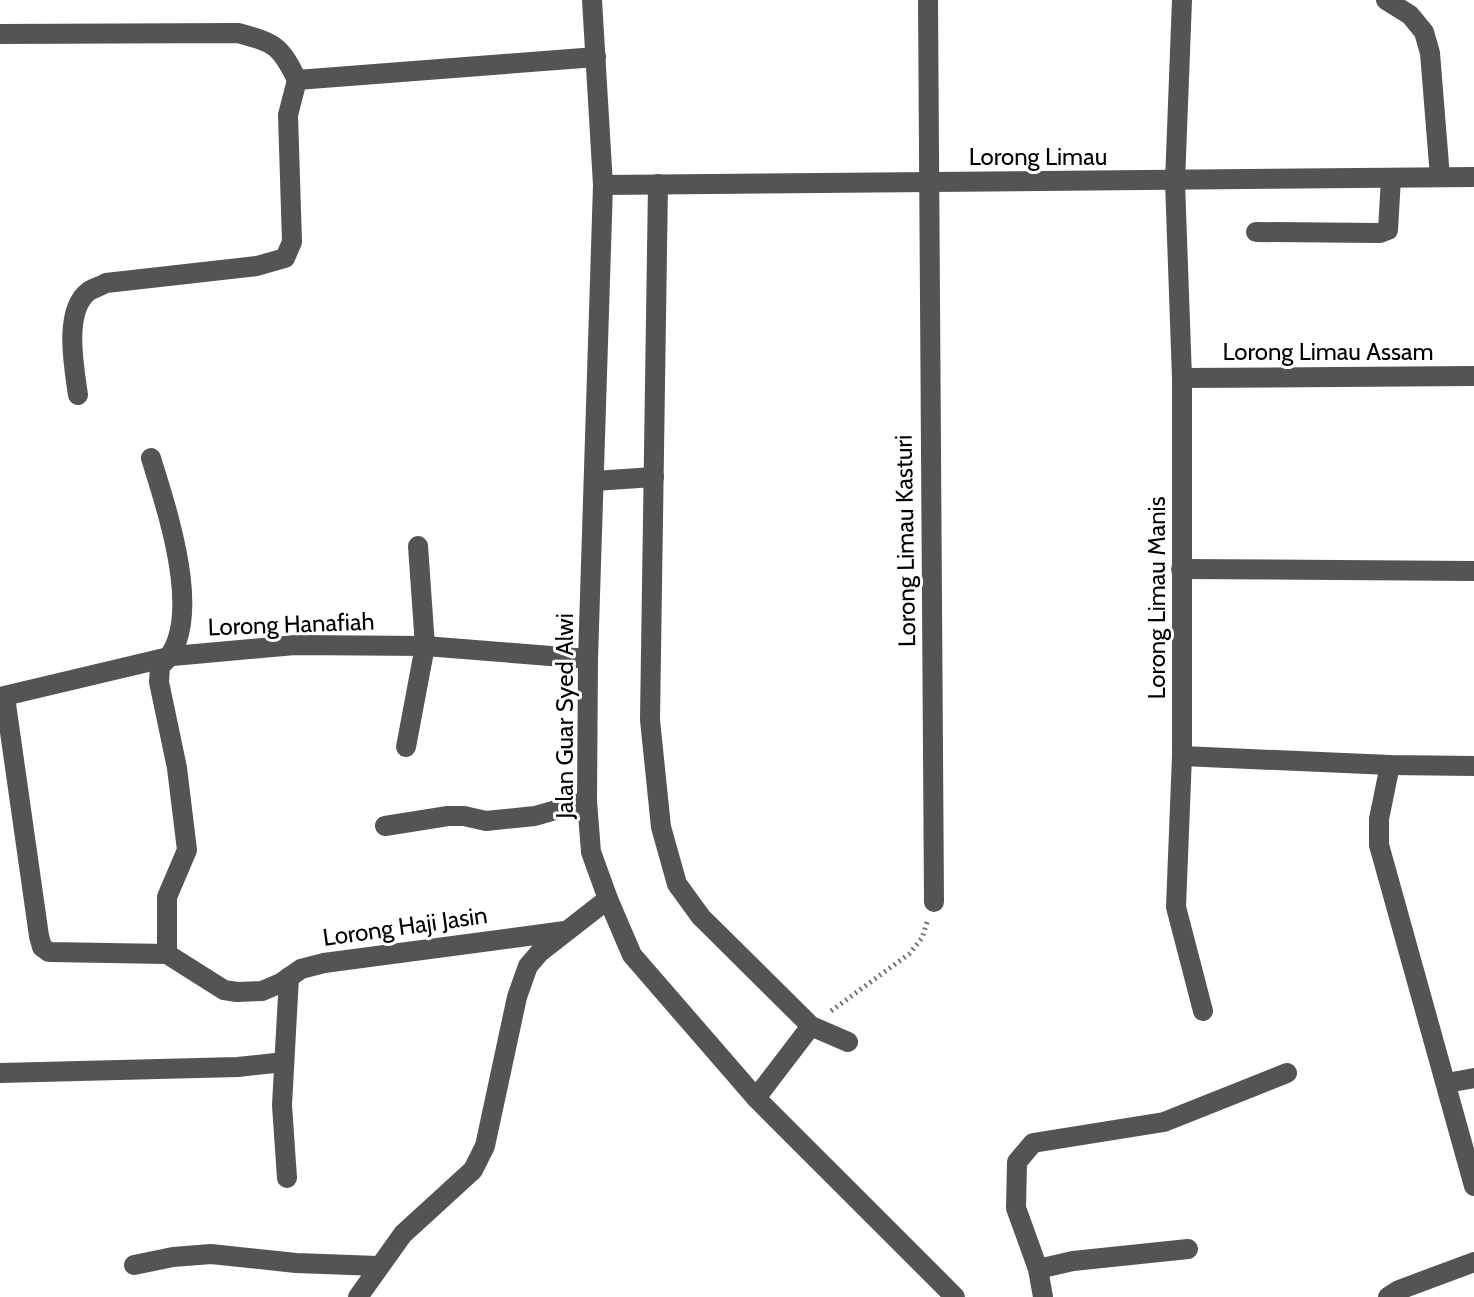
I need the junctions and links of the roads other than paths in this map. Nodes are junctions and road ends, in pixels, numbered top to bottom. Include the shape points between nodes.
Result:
1 (592, 0) edge
2 (928, 0) edge
3 (1182, 0) edge
4 (1386, 0) edge
5 (0, 34) edge
6 (596, 57) junction
7 (297, 80) junction
8 (1440, 177) junction
9 (1474, 177) edge
10 (1391, 178) junction
11 (927, 182) junction
12 (1175, 182) junction
13 (658, 184) junction
14 (603, 185) junction
15 (1256, 232) dead end
16 (1474, 376) edge
17 (1182, 378) junction
18 (78, 395) dead end
19 (151, 458) dead end
20 (654, 477) junction
21 (594, 481) junction
22 (418, 546) dead end
23 (1181, 569) junction
24 (1474, 571) edge
25 (425, 646) junction
26 (173, 656) junction
27 (588, 659) junction
28 (2, 697) edge
29 (406, 747) dead end
30 (1182, 756) junction
31 (1390, 765) junction
32 (1474, 766) edge
33 (587, 801) junction
34 (385, 826) dead end
35 (608, 899) junction
36 (934, 902) road end
37 (565, 931) junction
38 (167, 954) junction
39 (289, 977) junction
40 (1203, 1011) dead end
41 (811, 1026) junction
42 (848, 1042) dead end
43 (284, 1062) junction
44 (0, 1073) edge
45 (1287, 1073) dead end
46 (1474, 1078) edge
47 (1447, 1083) junction
48 (756, 1098) junction
49 (287, 1178) dead end
50 (1474, 1186) edge
51 (1188, 1249) dead end
52 (1474, 1262) edge
53 (134, 1265) dead end
54 (378, 1266) junction
55 (1038, 1269) junction
56 (358, 1297) edge
57 (955, 1297) edge
58 (1043, 1297) edge
59 (1388, 1297) edge

1 - 6 street, Jalan Guar Syed Alwi
2 - 11 street, Lorong Limau Kasturi
3 - 12 street, Lorong Limau Manis
4 - 8 street via 1424,32
5 - 7 street via 238,33 283,52
6 - 7 street
6 - 14 street, Jalan Guar Syed Alwi
7 - 18 street via 288,115 292,242 285,258 257,266 106,283 87,292 78,306 71,341
8 - 9 street, Lorong Limau
8 - 10 street, Lorong Limau
10 - 12 street, Lorong Limau
10 - 15 street via 1388,230
11 - 12 street, Lorong Limau
11 - 13 street, Lorong Limau
11 - 36 street, Lorong Limau Kasturi
12 - 17 street, Lorong Limau Manis
13 - 14 street, Lorong Limau
13 - 20 street
14 - 21 street, Jalan Guar Syed Alwi
16 - 17 street, Lorong Limau Assam
17 - 23 street, Lorong Limau Manis
19 - 26 street via 179,554 182,614
20 - 21 street
20 - 41 street via 650,720 661,827 677,884 701,917
21 - 27 street, Jalan Guar Syed Alwi
22 - 25 street
23 - 24 street
23 - 30 street, Lorong Limau Manis
25 - 26 street, Lorong Hanafiah via 295,645
25 - 27 street, Lorong Hanafiah
25 - 29 street
26 - 28 street, Lorong Hanafiah
26 - 38 street via 160,666 159,682 187,850 167,897
27 - 33 street, Jalan Guar Syed Alwi
28 - 38 street via 42,947 49,952
30 - 31 street
30 - 40 street, Lorong Limau Manis via 1176,907
31 - 32 street
31 - 47 street via 1379,845
33 - 34 street via 535,816 486,821 448,816
33 - 35 street, Jalan Guar Syed Alwi via 591,852
35 - 37 street
35 - 48 street, Jalan Guar Syed Alwi via 632,955
37 - 39 street, Lorong Haji Jasin via 324,963
37 - 54 street via 528,966 494,1116 473,1170 403,1234
38 - 39 street, Lorong Haji Jasin via 224,990 262,991
39 - 43 street
41 - 42 street
41 - 48 street
43 - 44 street
43 - 49 street
45 - 55 street via 1164,1122 1033,1143 1017,1162 1016,1208
46 - 47 street
47 - 50 street
48 - 57 street, Jalan Guar Syed Alwi
51 - 55 street
52 - 59 street
53 - 54 street via 211,1254
54 - 56 street
55 - 58 street

